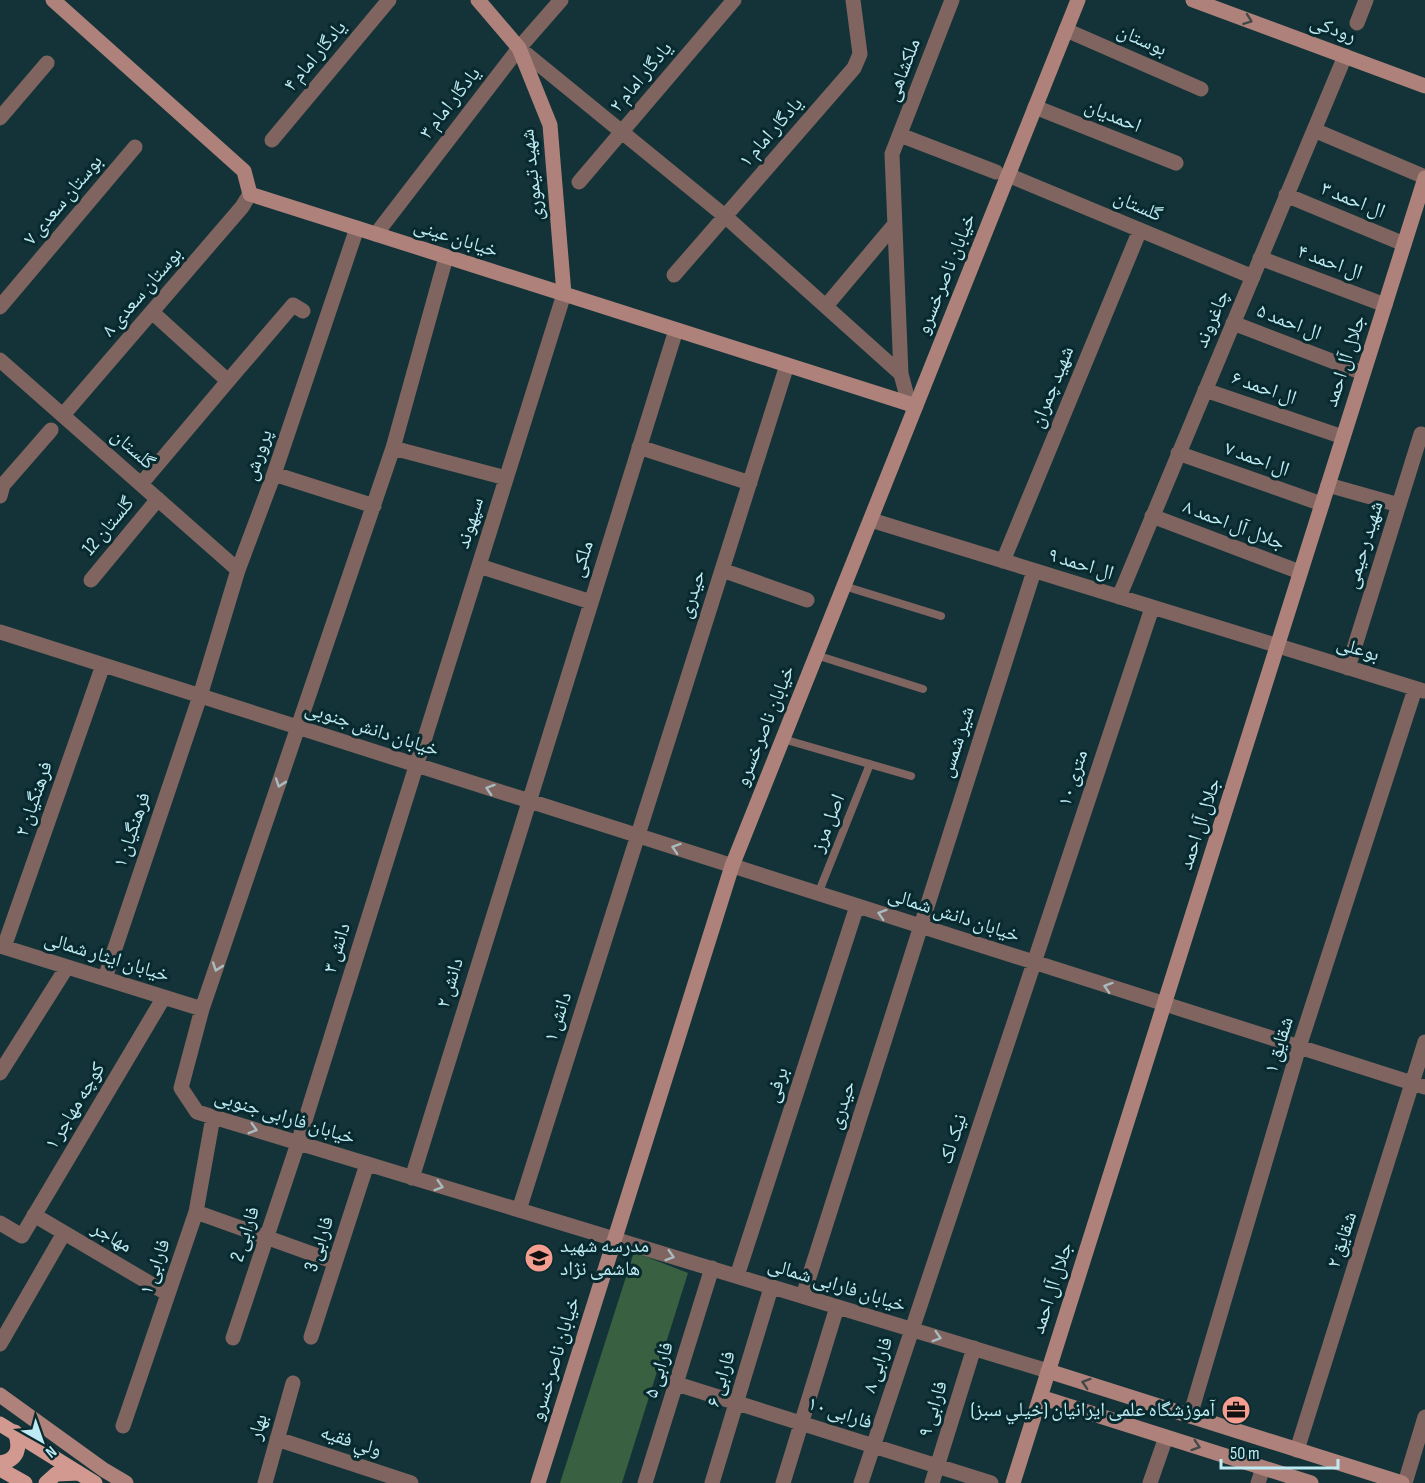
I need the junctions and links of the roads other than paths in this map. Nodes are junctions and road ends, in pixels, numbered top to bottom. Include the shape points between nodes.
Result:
1 (53, 0) edge
2 (389, 0) edge
3 (478, 0) edge
4 (561, 0) edge
5 (734, 0) edge
6 (853, 0) edge
7 (952, 0) edge
8 (1077, 0) edge
9 (1193, 0) edge
10 (1366, 0) edge
11 (1358, 23) dead end
12 (1066, 30) junction
13 (519, 48) junction
14 (1345, 56) junction
15 (47, 63) dead end
16 (1425, 86) edge
17 (1201, 89) dead end
18 (1035, 107) junction
19 (0, 118) edge
20 (1314, 130) junction
21 (622, 132) junction
22 (900, 135) junction
23 (272, 140) dead end
24 (135, 147) dead end
25 (1176, 163) dead end
26 (1002, 173) junction
27 (1425, 177) edge
28 (579, 182) dead end
29 (250, 194) junction
30 (1286, 195) junction
31 (1420, 214) edge
32 (726, 216) junction
33 (894, 225) junction
34 (357, 228) junction
35 (1140, 230) junction
36 (376, 234) junction
37 (1404, 244) junction
38 (446, 257) junction
39 (1260, 258) junction
40 (674, 275) dead end
41 (1252, 277) junction
42 (564, 294) junction
43 (1385, 305) junction
44 (826, 306) junction
45 (0, 307) edge
46 (303, 311) dead end
47 (152, 312) junction
48 (1233, 322) junction
49 (676, 330) junction
50 (0, 360) edge
51 (787, 365) junction
52 (1364, 373) junction
53 (901, 374) junction
54 (228, 381) junction
55 (1205, 390) junction
56 (912, 405) junction
57 (63, 415) junction
58 (51, 430) dead end
59 (1421, 434) dead end
60 (1343, 437) junction
61 (639, 447) junction
62 (393, 448) junction
63 (1178, 453) junction
64 (274, 474) junction
65 (506, 478) junction
66 (750, 483) junction
67 (141, 484) junction
68 (1328, 485) junction
69 (0, 495) edge
70 (158, 499) junction
71 (1322, 504) junction
72 (1399, 505) junction
73 (374, 506) junction
74 (1152, 516) junction
75 (871, 520) junction
76 (1003, 561) junction
77 (479, 566) junction
78 (238, 570) junction
79 (722, 570) junction
80 (1034, 571) junction
81 (1300, 572) junction
82 (91, 580) dead end
83 (844, 586) junction
84 (1119, 597) junction
85 (807, 600) dead end
86 (591, 602) junction
87 (1152, 608) junction
88 (941, 616) dead end
89 (0, 632) edge
90 (1278, 647) junction
91 (816, 655) junction
92 (103, 665) junction
93 (1348, 668) junction
94 (923, 688) dead end
95 (1420, 690) edge
96 (200, 696) junction
97 (299, 728) junction
98 (782, 739) junction
99 (870, 764) junction
100 (416, 765) junction
101 (911, 776) dead end
102 (529, 801) junction
103 (638, 836) junction
104 (732, 866) junction
105 (818, 894) junction
106 (858, 906) junction
107 (921, 926) junction
108 (2, 946) edge
109 (1034, 963) junction
110 (67, 967) junction
111 (105, 978) junction
112 (164, 997) junction
113 (1164, 1004) junction
114 (202, 1009) junction
115 (1425, 1042) edge
116 (1299, 1047) junction
117 (0, 1073) edge
118 (1419, 1085) edge
119 (213, 1117) junction
120 (298, 1143) junction
121 (367, 1164) junction
122 (412, 1178) junction
123 (519, 1210) junction
124 (195, 1212) junction
125 (34, 1215) junction
126 (0, 1223) edge
127 (64, 1233) junction
128 (266, 1237) junction
129 (614, 1239) junction
130 (335, 1262) junction
131 (712, 1268) junction
132 (737, 1276) junction
133 (771, 1288) dead end
134 (168, 1294) junction
135 (803, 1296) junction
136 (837, 1307) junction
137 (912, 1329) junction
138 (311, 1337) dead end
139 (233, 1338) dead end
140 (0, 1344) edge
141 (974, 1348) junction
142 (1048, 1371) junction
143 (293, 1383) dead end
144 (676, 1384) junction
145 (0, 1395) edge
146 (1040, 1397) junction
147 (735, 1402) junction
148 (1190, 1416) junction
149 (1425, 1417) edge
150 (801, 1423) junction
151 (0, 1424) edge
152 (123, 1426) dead end
153 (15, 1432) junction
154 (1166, 1437) junction
155 (277, 1439) junction
156 (873, 1446) junction
157 (1297, 1450) junction
158 (0, 1463) edge
159 (938, 1466) junction
160 (1263, 1468) junction
161 (0, 1469) edge
162 (79, 1473) junction
163 (25, 1483) edge
164 (46, 1483) edge
165 (95, 1483) edge
166 (126, 1483) edge
167 (265, 1483) edge
168 (411, 1483) edge
169 (538, 1483) edge
170 (645, 1483) edge
171 (712, 1483) edge
172 (783, 1483) edge
173 (861, 1483) edge
174 (932, 1483) edge
175 (991, 1483) edge
176 (1013, 1483) edge
177 (1150, 1483) edge
178 (1258, 1483) edge
179 (1311, 1483) edge
180 (1403, 1483) edge

1 - 29 street via 244,171
2 - 23 street, یادگار امام ۴
3 - 13 street, شهید تیموری
4 - 13 street, یادگار امام ۳
5 - 21 street, یادگار امام ۲
6 - 32 street, یادگار امام ۱ via 860,54 854,68
7 - 22 street, ملکشاهی
8 - 12 street, خیابان ناصرخسرو
9 -> 14 street, رودکی
10 - 11 street
12 - 17 street, بوستان
12 - 18 street, خیابان ناصرخسرو
13 - 21 street
13 - 36 street, یادگار امام ۳
13 - 42 street, شهید تیموری via 550,125
14 - 16 street, رودکی
14 - 20 street, چاغروند
15 - 19 street
18 - 25 street, احمدیان
18 - 26 street, خیابان ناصرخسرو
20 - 27 street
20 - 30 street, چاغروند
21 - 28 street, یادگار امام ۲
21 - 32 street
22 - 26 street, گلستان
22 - 33 street, ملکشاهی via 892,154
24 - 45 street, بوستان سعدی ۷
26 - 35 street, گلستان
26 - 56 street, خیابان ناصرخسرو
27 - 31 street, جلال آل احمد
29 - 34 street, خیابان عینی
29 - 47 street, بوستان سعدی ۸
30 - 37 street, ال احمد ۳
30 - 39 street, چاغروند
31 - 37 street, جلال آل احمد
32 - 40 street, یادگار امام ۱
32 - 44 street
33 - 44 street
33 - 53 street
34 - 36 street, خیابان عینی
34 - 64 street, پرورش
35 - 41 street, گلستان
35 - 76 street, شهید چمران
36 - 38 street, خیابان عینی
37 - 43 street, جلال آل احمد
38 - 42 street, خیابان عینی
38 - 62 street
39 - 41 street, چاغروند
39 - 43 street, ال احمد ۴
41 - 48 street, چاغروند
42 - 49 street, خیابان عینی
42 - 65 street, سپهوند
43 - 52 street, جلال آل احمد
44 - 53 street
46 - 54 street via 293,305
47 - 54 street
47 - 57 street, بوستان سعدی ۸
48 - 52 street, ال احمد ۵
48 - 55 street, چاغروند
49 - 51 street, خیابان عینی
49 - 61 street, ملکی
50 - 57 street, گلستان
51 - 56 street, خیابان عینی
51 - 66 street, حیدری
52 - 60 street, جلال آل احمد
53 - 56 street
54 - 67 street
55 - 60 street, ال احمد ۶
55 - 63 street, چاغروند
56 - 75 street, خیابان ناصرخسرو
57 - 67 street, گلستان
58 - 69 street via 3,485
59 - 72 street, شهید رحیمی
60 - 68 street, جلال آل احمد
61 - 66 street
61 - 86 street, ملکی
62 - 65 street
62 - 73 street
63 - 71 street, ال احمد ۷
63 - 74 street, چاغروند
64 - 73 street
64 - 78 street, پرورش
65 - 77 street, سپهوند
66 - 79 street, حیدری
67 - 70 street, گلستان
68 - 71 street, جلال آل احمد
68 - 72 street
70 - 78 street, گلستان
70 - 82 street, گلستان 12
71 - 81 street, جلال آل احمد
72 - 93 street, شهید رحیمی
73 - 97 street
74 - 81 street, جلال آل احمد ۸
74 - 84 street, چاغروند
75 - 76 street, ال احمد ۹
75 - 83 street, خیابان ناصرخسرو
76 - 80 street, ال احمد ۹
77 - 86 street
77 - 100 street, سپهوند
78 - 96 street, پرورش
79 - 85 street
79 - 103 street, حیدری
80 - 84 street, ال احمد ۹
80 - 107 street, شیر شمس
81 - 90 street, جلال آل احمد
83 - 88 lane
83 - 91 street, خیابان ناصرخسرو
84 - 87 street, ال احمد ۹
86 - 102 street, ملکی
87 - 90 street, ال احمد ۹
87 - 109 street, ۱۰ متری
89 - 92 street, خیابان دانش جنوبی
90 - 93 street, بوعلی
90 - 113 street, جلال آل احمد
91 - 94 lane
91 - 98 street, خیابان ناصرخسرو
92 - 96 street, خیابان دانش جنوبی
92 - 108 street, فرهنگیان ۲
93 - 95 street, بوعلی
95 - 116 street, شقایق ۱
96 - 97 street, خیابان دانش جنوبی
96 - 111 street, فرهنگیان ۱
97 - 100 street, خیابان دانش جنوبی
97 -> 114 street, خیابان فارابی جنوبی
98 - 99 lane
98 - 104 street, خیابان ناصرخسرو
99 - 101 lane
99 - 105 lane, اصل مرز
102 -> 100 street, خیابان دانش جنوبی
100 - 120 street, دانش ۳
102 - 103 street, خیابان دانش جنوبی
102 - 122 street, دانش ۲
104 -> 103 street, خیابان دانش جنوبی
103 - 123 street, دانش ۱
104 - 105 street, خیابان دانش شمالی
104 - 129 street, خیابان ناصرخسرو
105 - 106 street, خیابان دانش شمالی
107 -> 106 street, خیابان دانش شمالی
106 - 132 street, برفی
107 - 109 street, خیابان دانش شمالی
107 - 135 street, حیدری
108 - 110 street, خیابان ایثار شمالی
113 -> 109 street, خیابان دانش شمالی
109 - 137 street, نیک لک
110 - 111 street, خیابان ایثار شمالی
110 - 117 street
111 - 112 street, خیابان ایثار شمالی
112 - 114 street, خیابان ایثار شمالی
112 - 125 street, کوچه مهاجر ۱
113 - 116 street, خیابان دانش شمالی
113 - 142 street, جلال آل احمد
114 - 119 street, خیابان فارابی جنوبی via 181,1088 197,1112
115 - 118 street, شقایق ۲
116 - 118 street, خیابان دانش شمالی
116 - 148 street, شقایق ۱
118 - 157 street, شقایق ۲
119 -> 120 street, خیابان فارابی جنوبی
119 - 124 street, فارابی ۱
120 - 121 street, خیابان فارابی جنوبی
120 - 128 street, فارابی 2
121 - 122 street, خیابان فارابی جنوبی
121 - 130 street, فارابی 3
122 -> 123 street, خیابان فارابی جنوبی
123 - 129 street, خیابان فارابی جنوبی
124 - 128 street
124 - 134 street, فارابی ۱
125 - 126 street, کوچه مهاجر ۱ via 22,1236
125 - 127 street, مهاجر
127 - 134 street, مهاجر
127 - 140 street
128 - 130 street
128 - 139 street, فارابی 2
129 -> 131 street, خیابان فارابی شمالی
129 - 169 street, خیابان ناصرخسرو
130 - 138 street, فارابی 3
131 - 132 street, خیابان فارابی شمالی
131 - 144 street, فارابی ۵
132 - 135 street, خیابان فارابی شمالی
133 - 147 street, فارابی ۶
134 - 152 street, فارابی ۱
135 - 136 street, خیابان فارابی شمالی
136 - 137 street, خیابان فارابی شمالی
136 - 150 street
137 -> 141 street, خیابان فارابی شمالی
137 - 156 street, فارابی ۸
141 - 142 street, خیابان فارابی شمالی
141 - 159 street, فارابی ۹
142 - 146 street, جلال آل احمد
148 -> 142 street
143 - 155 street, بهار
144 - 147 street, فارابی ۱۰
144 - 170 street, فارابی ۵
145 - 166 street
146 - 154 street
146 - 176 street, جلال آل احمد
147 - 150 street, فارابی ۱۰
147 - 171 street, فارابی ۶
148 - 157 street
149 - 180 street
150 - 156 street, فارابی ۱۰
150 - 172 street
151 - 153 main road
153 - 158 main road via 18,1452 11,1460
153 - 162 main road
154 -> 160 street
154 - 177 street
155 - 167 street, بهار
155 - 168 street, ولي فقيه
156 - 159 street, فارابی ۱۰
156 - 173 street, فارابی ۸
157 - 180 street
159 - 174 street, فارابی ۹
159 - 175 street, فارابی ۱۰
160 - 178 street
160 - 179 street
161 - 163 main road
162 - 164 main road via 56,1474
162 - 165 main road

